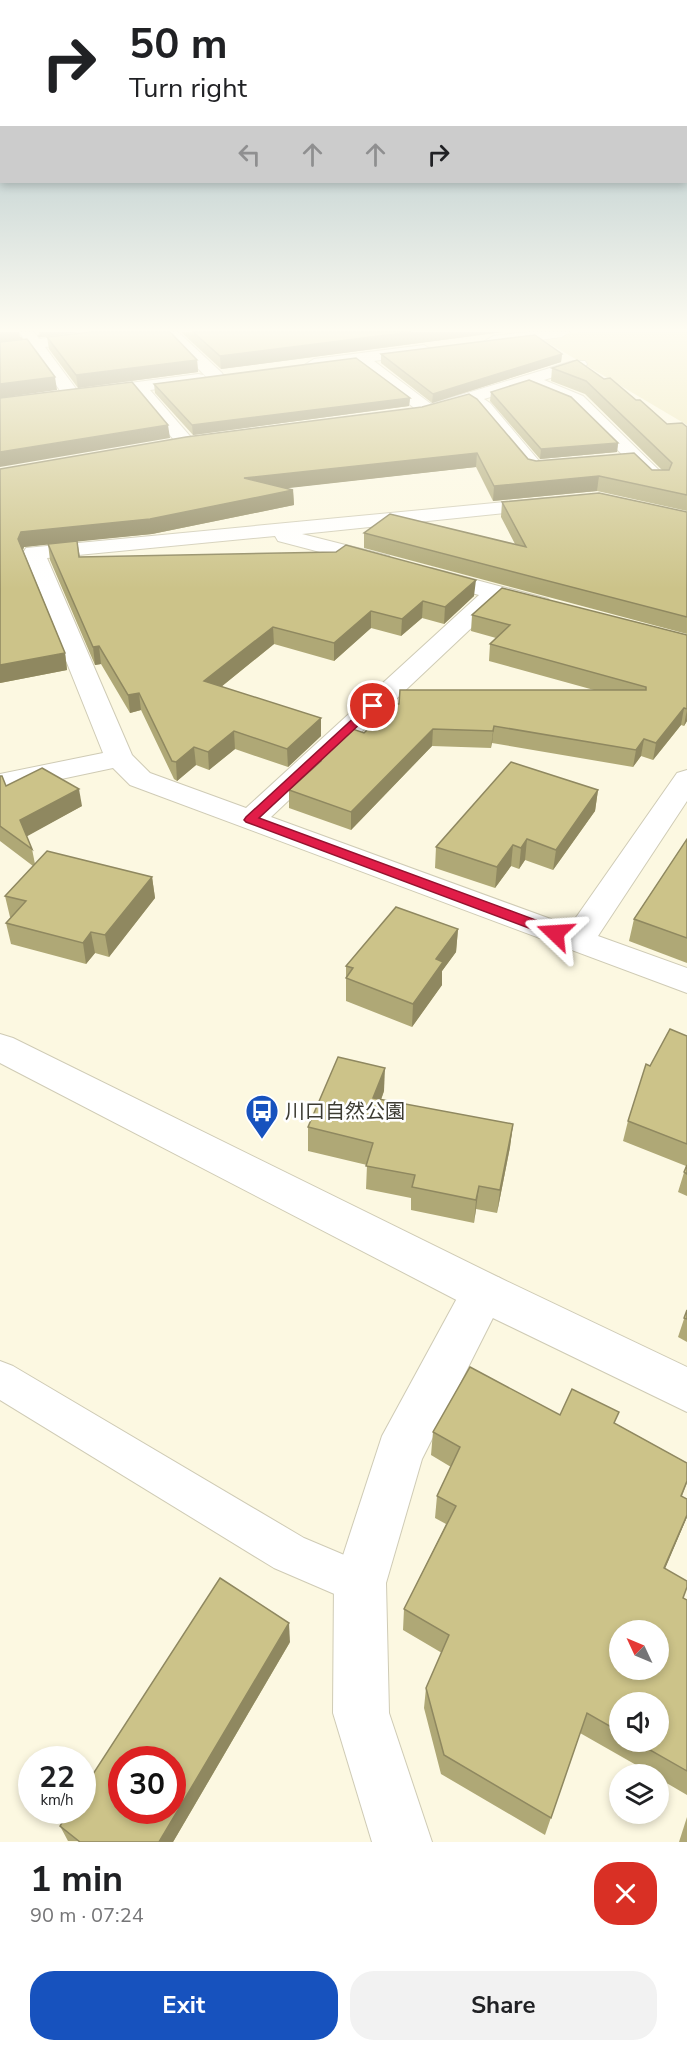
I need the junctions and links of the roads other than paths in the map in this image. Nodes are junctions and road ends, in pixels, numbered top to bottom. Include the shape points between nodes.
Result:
1 (165, 418) edge
2 (493, 418) edge
3 (595, 418) edge
4 (211, 440) edge
5 (187, 443) junction
6 (164, 447) edge
7 (637, 459) junction
8 (614, 461) edge
9 (557, 465) edge
10 (658, 479) edge
11 (573, 501) edge
12 (267, 531) junction
13 (496, 592) junction
14 (563, 610) edge
15 (119, 758) junction
16 (687, 779) edge
17 (0, 783) edge
18 (250, 820) junction
19 (577, 941) junction
20 (687, 981) edge
21 (0, 1047) edge
22 (483, 1292) junction
23 (0, 1380) edge
24 (687, 1390) edge
25 (360, 1583) junction
26 (402, 1842) edge

1 - 5 street
2 - 9 street via 534,467
3 - 7 street
4 - 5 street
5 - 6 street
7 - 8 street
7 - 10 street
11 - 12 street
12 - 13 street
12 - 15 street via 34,553
13 - 14 street
13 - 18 street
15 - 17 street
15 - 18 street via 140,779
16 - 19 street
18 - 19 street
19 - 20 street
21 - 22 street
22 - 24 street
22 - 25 street via 399,1453
23 - 25 lane via 289,1552
25 - 26 street via 361,1713

